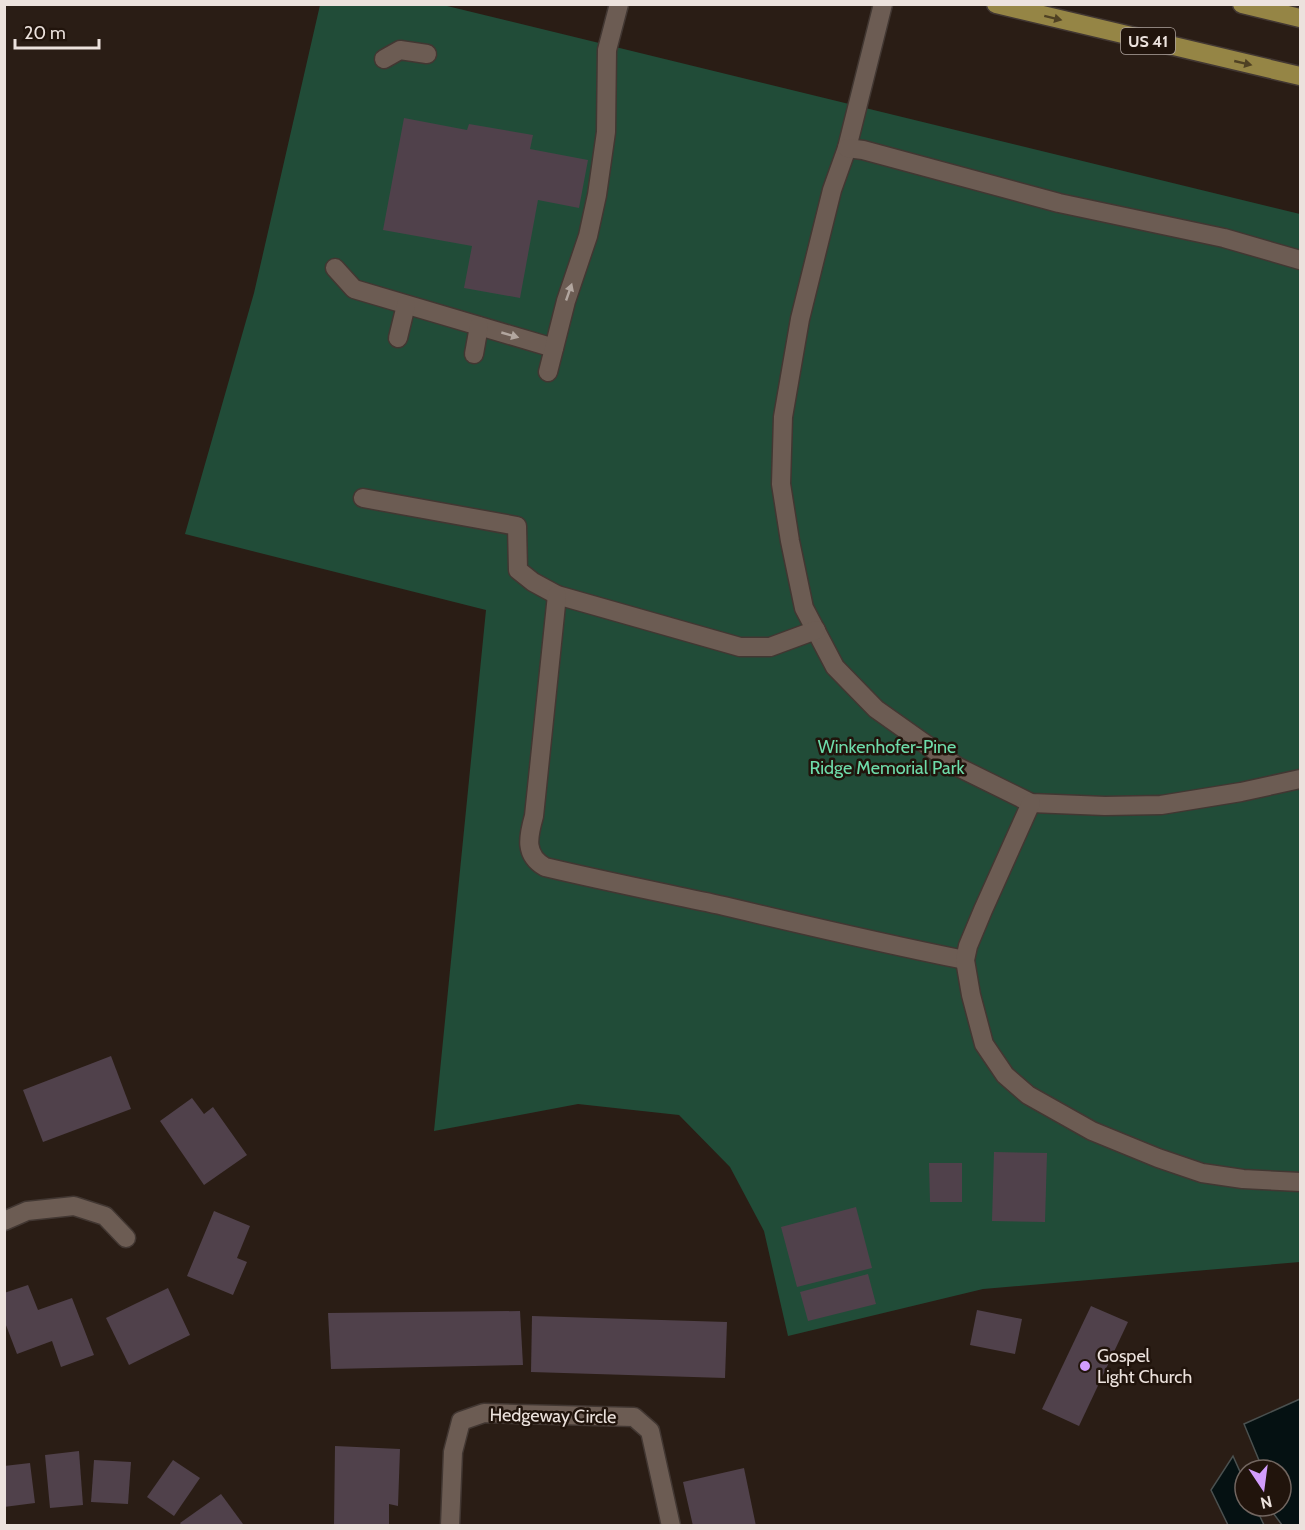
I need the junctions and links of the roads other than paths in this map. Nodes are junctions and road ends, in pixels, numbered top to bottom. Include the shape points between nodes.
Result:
1 (619, 4) edge
2 (883, 4) edge
3 (996, 4) edge
4 (1242, 4) edge
5 (1300, 18) edge
6 (427, 54) dead end
7 (384, 59) dead end
8 (1300, 76) edge
9 (847, 148) junction
10 (1300, 260) edge
11 (335, 268) dead end
12 (406, 305) junction
13 (479, 326) junction
14 (398, 338) dead end
15 (554, 348) junction
16 (474, 354) dead end
17 (548, 372) dead end
18 (363, 498) dead end
19 (558, 595) junction
20 (816, 630) junction
21 (1300, 779) edge
22 (1031, 803) junction
23 (965, 960) junction
24 (1300, 1182) edge
25 (4, 1221) edge
26 (126, 1238) dead end
27 (450, 1526) edge
28 (671, 1526) edge

15 -> 1 street via 597,195 606,132 607,50
2 - 9 street
3 -> 8 main road, US 41
4 - 5 main road
6 - 7 street via 400,50
9 - 10 street via 1059,203 1224,238
9 - 20 street via 832,190 800,319 783,417 781,484 804,608
11 - 12 street via 354,289
12 - 13 street
12 - 14 street
13 -> 15 street
13 - 16 street
15 - 17 street
18 - 19 street via 517,526 518,570
19 - 20 street via 740,647 770,646
19 - 23 street via 530,828 529,849 536,862 626,886
20 - 22 street via 835,667 876,710 958,767
21 - 22 street via 1161,805
22 - 23 street via 982,910
23 - 24 street via 984,1044 1005,1075 1028,1095 1092,1131 1202,1173
25 - 26 street via 27,1211 74,1206 105,1216
27 - 28 street, Hedgeway Circle via 453,1452 461,1421 484,1413 634,1417 650,1431

